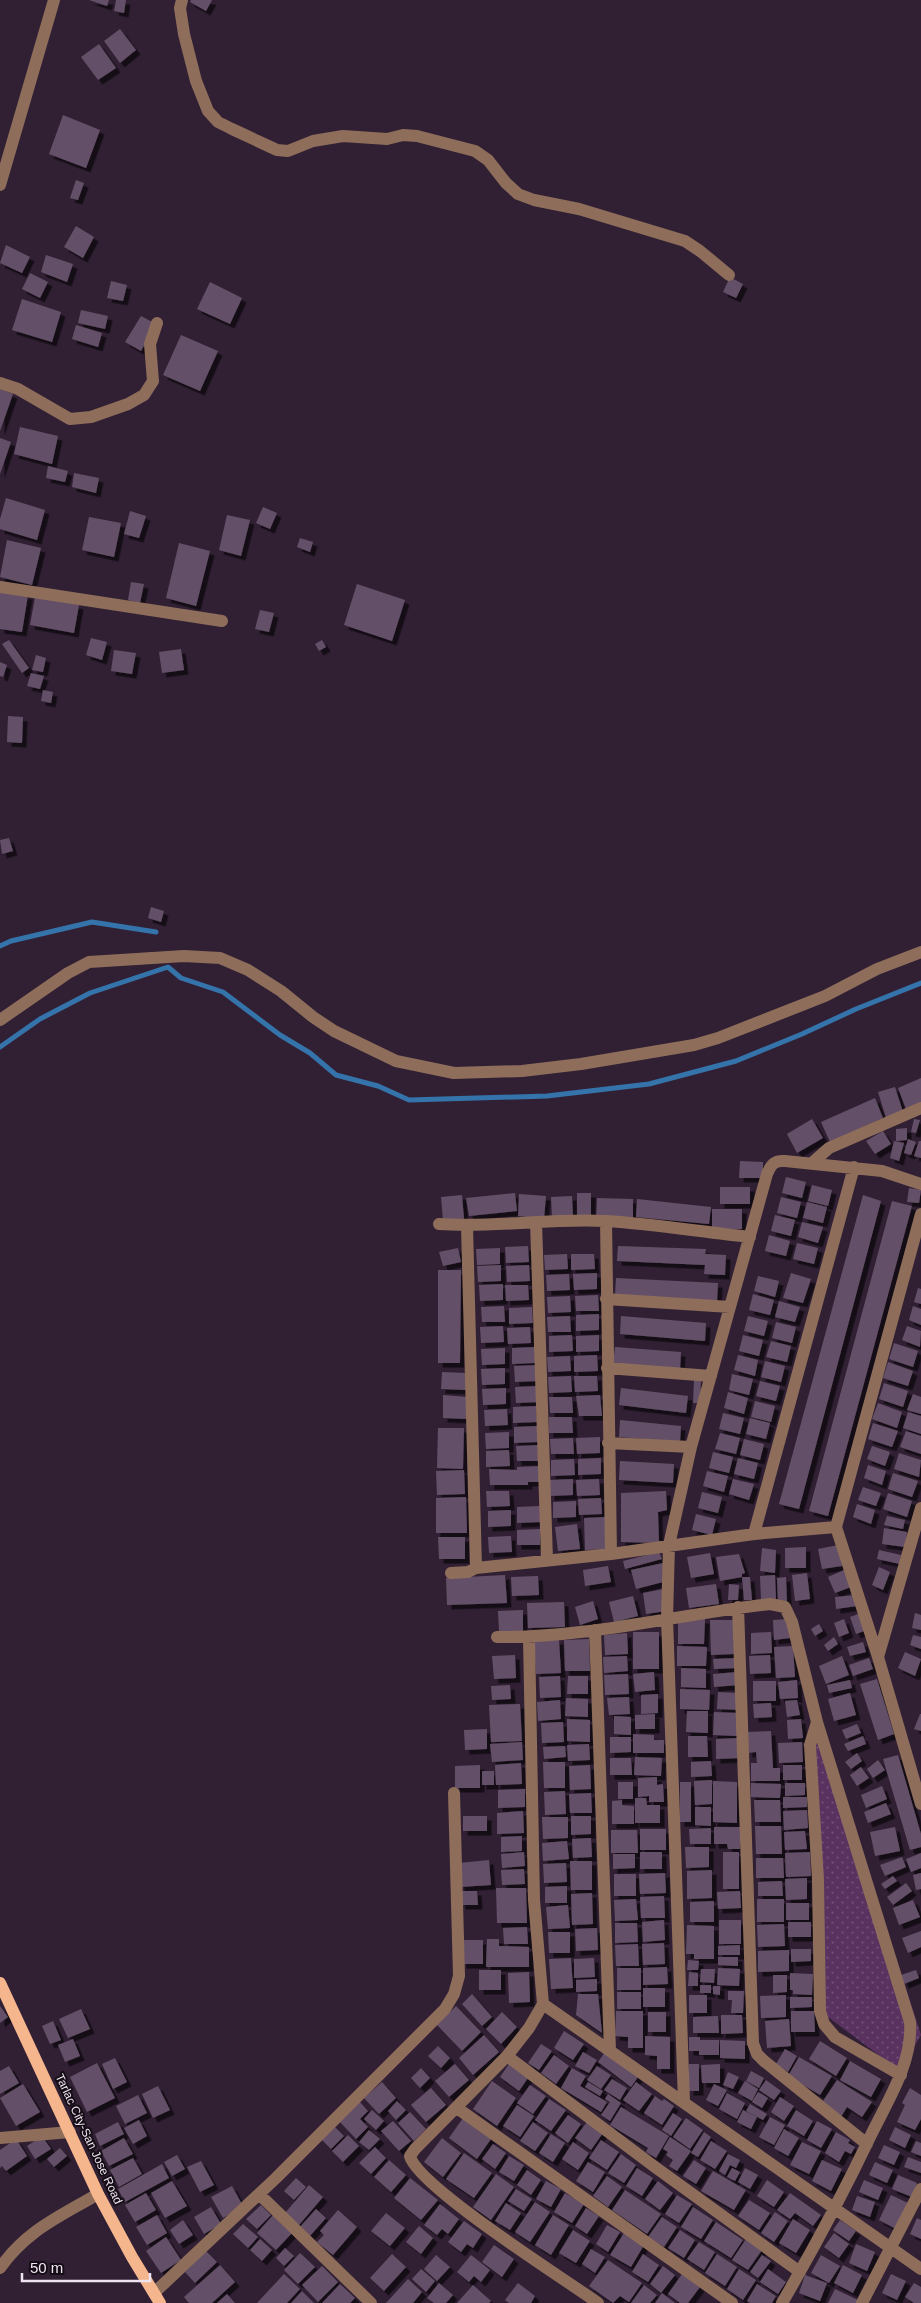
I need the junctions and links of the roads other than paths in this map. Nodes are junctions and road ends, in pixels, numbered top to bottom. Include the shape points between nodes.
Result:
1 (54, 0) edge
2 (182, 0) edge
3 (0, 185) edge
4 (729, 275) dead end
5 (157, 323) dead end
6 (0, 383) edge
7 (0, 586) edge
8 (222, 622) dead end
9 (921, 952) edge
10 (0, 1020) edge
11 (921, 1108) edge
12 (812, 1163) junction
13 (854, 1167) junction
14 (921, 1184) edge
15 (921, 1214) edge
16 (536, 1222) junction
17 (606, 1222) junction
18 (439, 1224) dead end
19 (467, 1226) junction
20 (750, 1237) junction
21 (606, 1299) junction
22 (730, 1307) junction
23 (607, 1368) junction
24 (711, 1376) junction
25 (608, 1443) junction
26 (691, 1447) junction
27 (921, 1508) edge
28 (836, 1527) junction
29 (754, 1534) junction
30 (669, 1545) junction
31 (611, 1554) junction
32 (547, 1560) junction
33 (476, 1568) junction
34 (451, 1573) dead end
35 (738, 1607) junction
36 (667, 1618) junction
37 (595, 1630) junction
38 (497, 1636) dead end
39 (528, 1637) junction
40 (878, 1657) junction
41 (817, 1722) junction
42 (454, 1793) dead end
43 (921, 1800) edge
44 (0, 1983) edge
45 (543, 2004) junction
46 (916, 2038) edge
47 (610, 2051) junction
48 (508, 2056) junction
49 (901, 2074) junction
50 (684, 2102) junction
51 (457, 2108) junction
52 (70, 2132) junction
53 (0, 2138) edge
54 (867, 2144) junction
55 (921, 2189) edge
56 (98, 2194) junction
57 (259, 2194) junction
58 (835, 2209) junction
59 (890, 2248) junction
60 (0, 2268) edge
61 (921, 2269) edge
62 (800, 2272) junction
63 (157, 2298) edge
64 (371, 2303) edge
65 (598, 2303) edge
66 (732, 2303) edge
67 (782, 2303) edge
68 (862, 2303) edge

1 - 3 street
2 - 4 street via 184,34 196,81 208,111 225,126 277,150 288,151 313,141 343,136 387,138 403,135 475,151 488,160 518,194 686,242
5 - 6 street via 150,344 153,380 144,395 128,404 90,417 70,418 18,389
7 - 8 street
9 - 10 street via 877,969 825,996 718,1038 694,1045 522,1071 454,1073 396,1061 334,1031 282,991 248,970 220,958 184,956 89,962
11 - 12 street via 829,1148
12 - 13 street
12 - 20 street via 779,1160 772,1164
13 - 14 street via 882,1171
13 - 29 street
15 - 28 street
16 - 17 street
16 - 19 street
16 - 32 street
17 - 20 street
17 - 21 street
18 - 19 street
19 - 33 street
20 - 22 street
21 - 22 street
21 - 23 street
22 - 24 street
23 - 24 street
23 - 25 street
24 - 26 street
25 - 26 street
25 - 31 street
26 - 30 street
27 - 40 street
28 - 29 street
28 - 40 street
29 - 30 street
30 - 31 street
30 - 36 street
31 - 32 street
32 - 33 street
33 - 34 street
35 - 36 street
35 - 41 street via 770,1604 781,1605 787,1611 802,1655
35 - 54 street via 753,2043 764,2061
36 - 37 street
36 - 50 street
37 - 39 street
37 - 47 street
38 - 39 street
39 - 45 street via 534,1900
40 - 43 street
41 - 46 street
41 - 49 street via 810,1745 818,1880 820,2011 824,2024 835,2036
42 - 57 street via 459,1976 454,1994 446,2009
44 - 52 main road, Tarlac City-San Jose Road
45 - 47 street
45 - 48 street
46 - 49 street
47 - 50 street
48 - 51 street
48 - 62 street
49 - 54 street
50 - 58 street
51 - 65 street via 415,2149 410,2156 414,2165 472,2215
51 - 66 street
52 - 53 street
52 - 56 main road, Tarlac City-San Jose Road
54 - 58 street
55 - 59 street
56 - 60 street via 30,2234
56 - 63 main road, Tarlac City-San Jose Road
57 - 63 street
57 - 64 street
58 - 59 street
58 - 62 street
59 - 61 street
59 - 68 street
62 - 67 street

